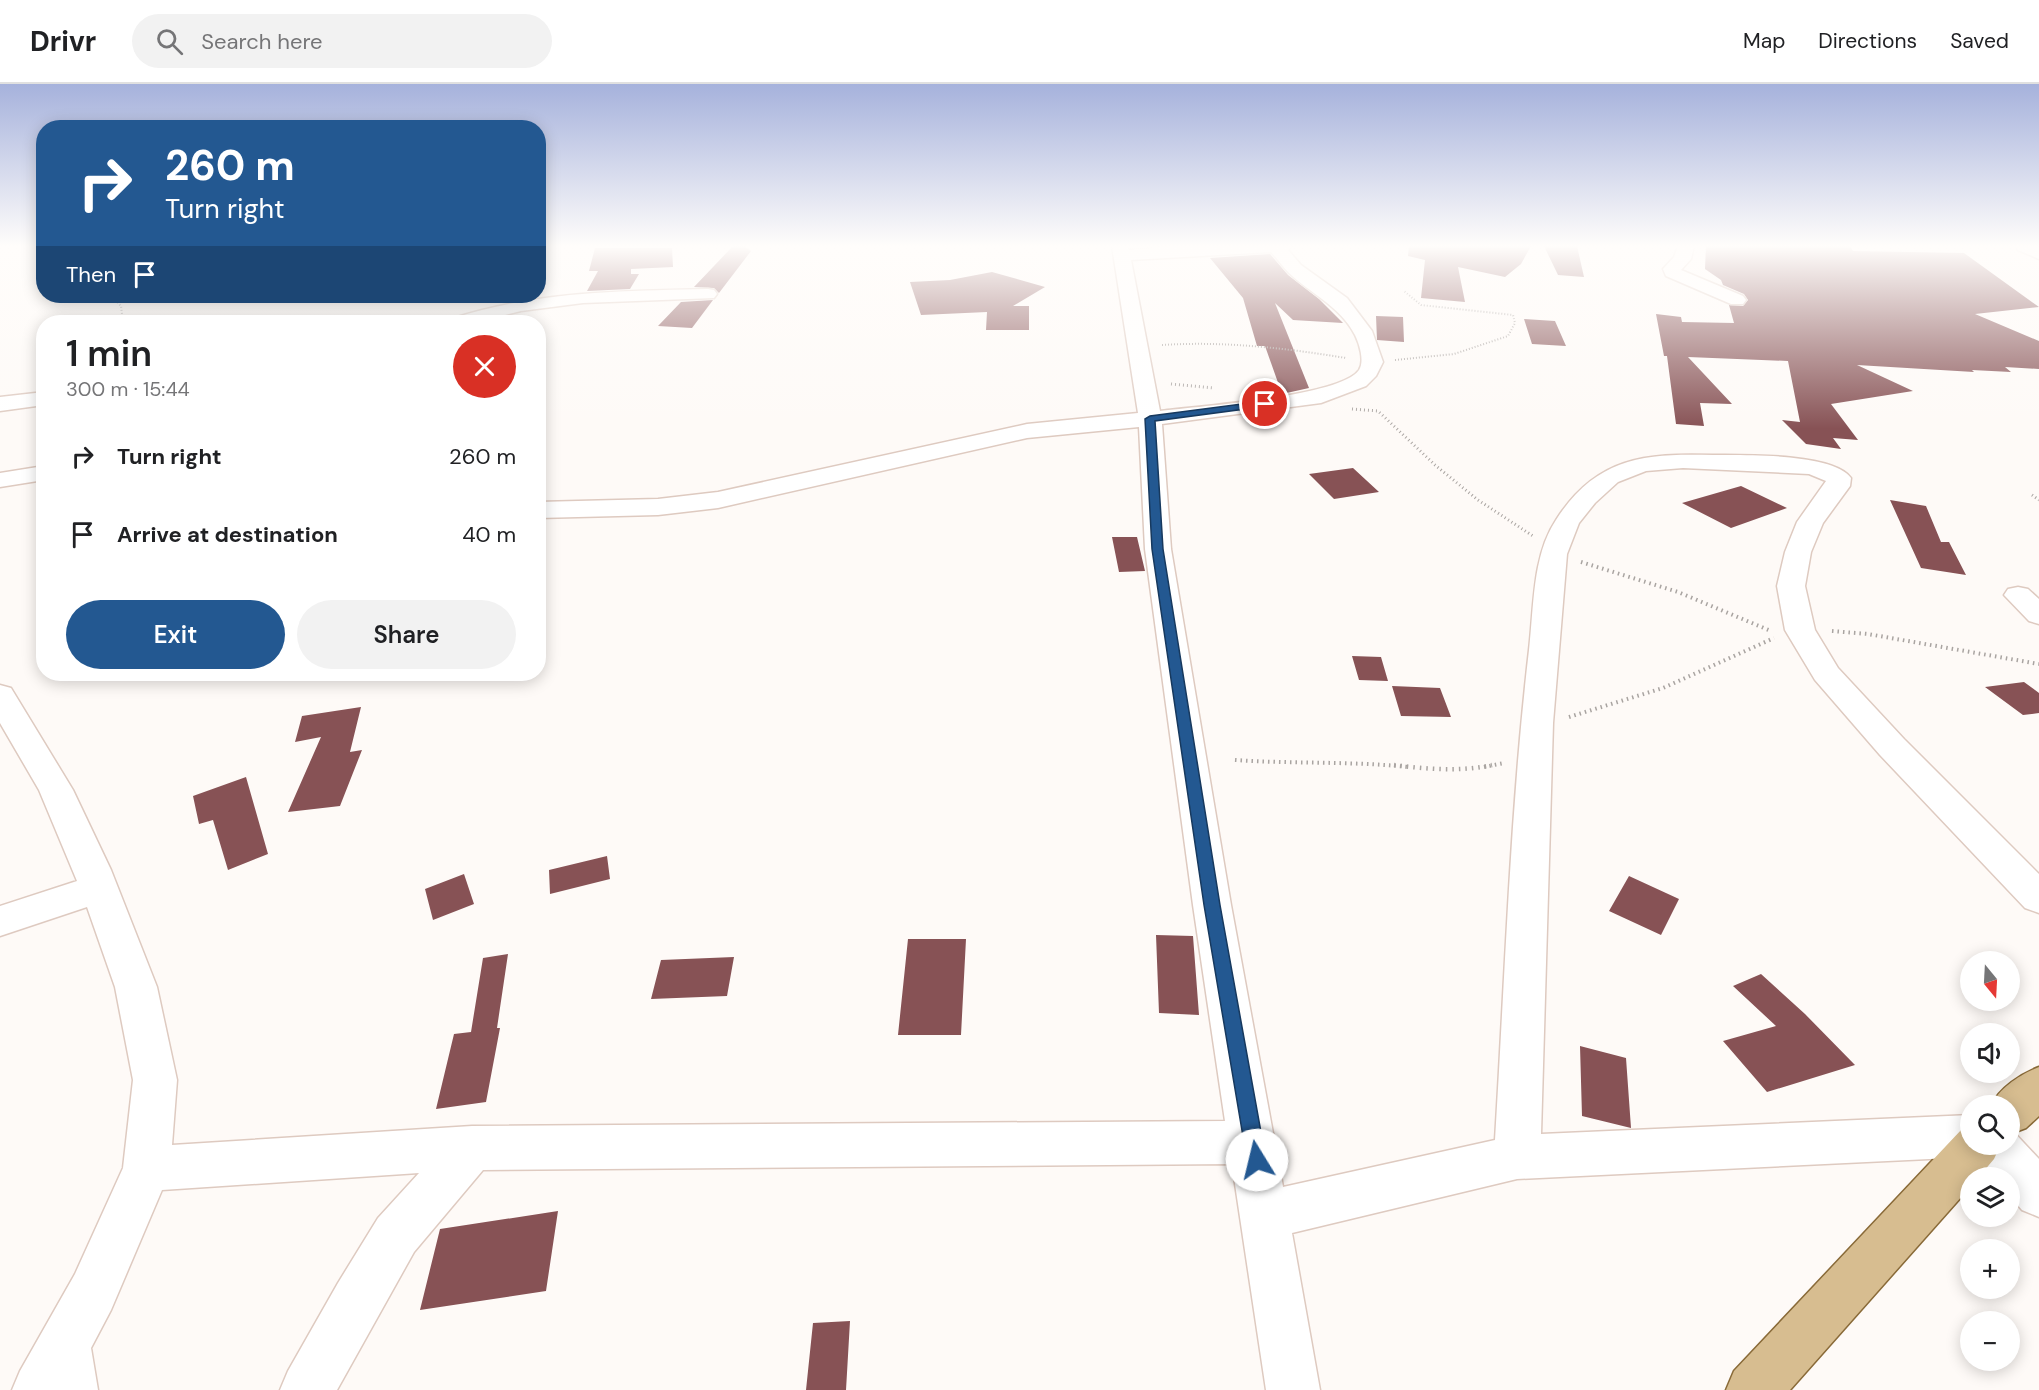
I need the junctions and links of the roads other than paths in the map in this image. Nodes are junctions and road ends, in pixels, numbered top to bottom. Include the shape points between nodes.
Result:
1 (505, 307) edge
2 (1131, 307) edge
3 (1344, 307) edge
4 (482, 315) edge
5 (36, 399) edge
6 (0, 404) edge
7 (1148, 406) junction
8 (36, 474) edge
9 (0, 480) edge
10 (546, 510) edge
11 (2018, 595) dead end
12 (2039, 615) edge
13 (0, 695) edge
14 (99, 888) junction
15 (2039, 898) edge
16 (0, 921) edge
17 (2039, 1087) edge
18 (2020, 1104) edge
19 (1960, 1137) edge
20 (1254, 1142) junction
21 (472, 1148) junction
22 (1968, 1155) edge
23 (2005, 1155) edge
24 (1517, 1157) junction
25 (147, 1169) junction
26 (2039, 1194) edge
27 (1266, 1215) junction
28 (58, 1375) edge
29 (307, 1390) edge
30 (1293, 1390) edge
31 (1753, 1390) edge

1 - 4 street
2 - 7 street
3 - 7 street via 1365,335 1373,362 1359,382 1321,397
5 - 6 street
7 - 10 street via 718,500 658,507
7 - 20 street via 1158,549 1212,905
8 - 9 street
11 - 12 street
13 - 14 street via 56,790
14 - 16 street
14 - 25 street via 136,987 154,1080
15 - 24 street via 1892,747 1826,672 1800,630 1791,586 1798,552 1810,522 1838,486 1839,478 1813,467 1683,461 1642,464 1609,477 1567,522 1554,554 1535,755
17 - 18 main road
19 - 24 street
20 - 21 street
20 - 27 street
21 - 25 street
21 - 29 street via 396,1235
22 - 31 main road
23 - 26 street
24 - 27 street
25 - 28 street
27 - 30 street

